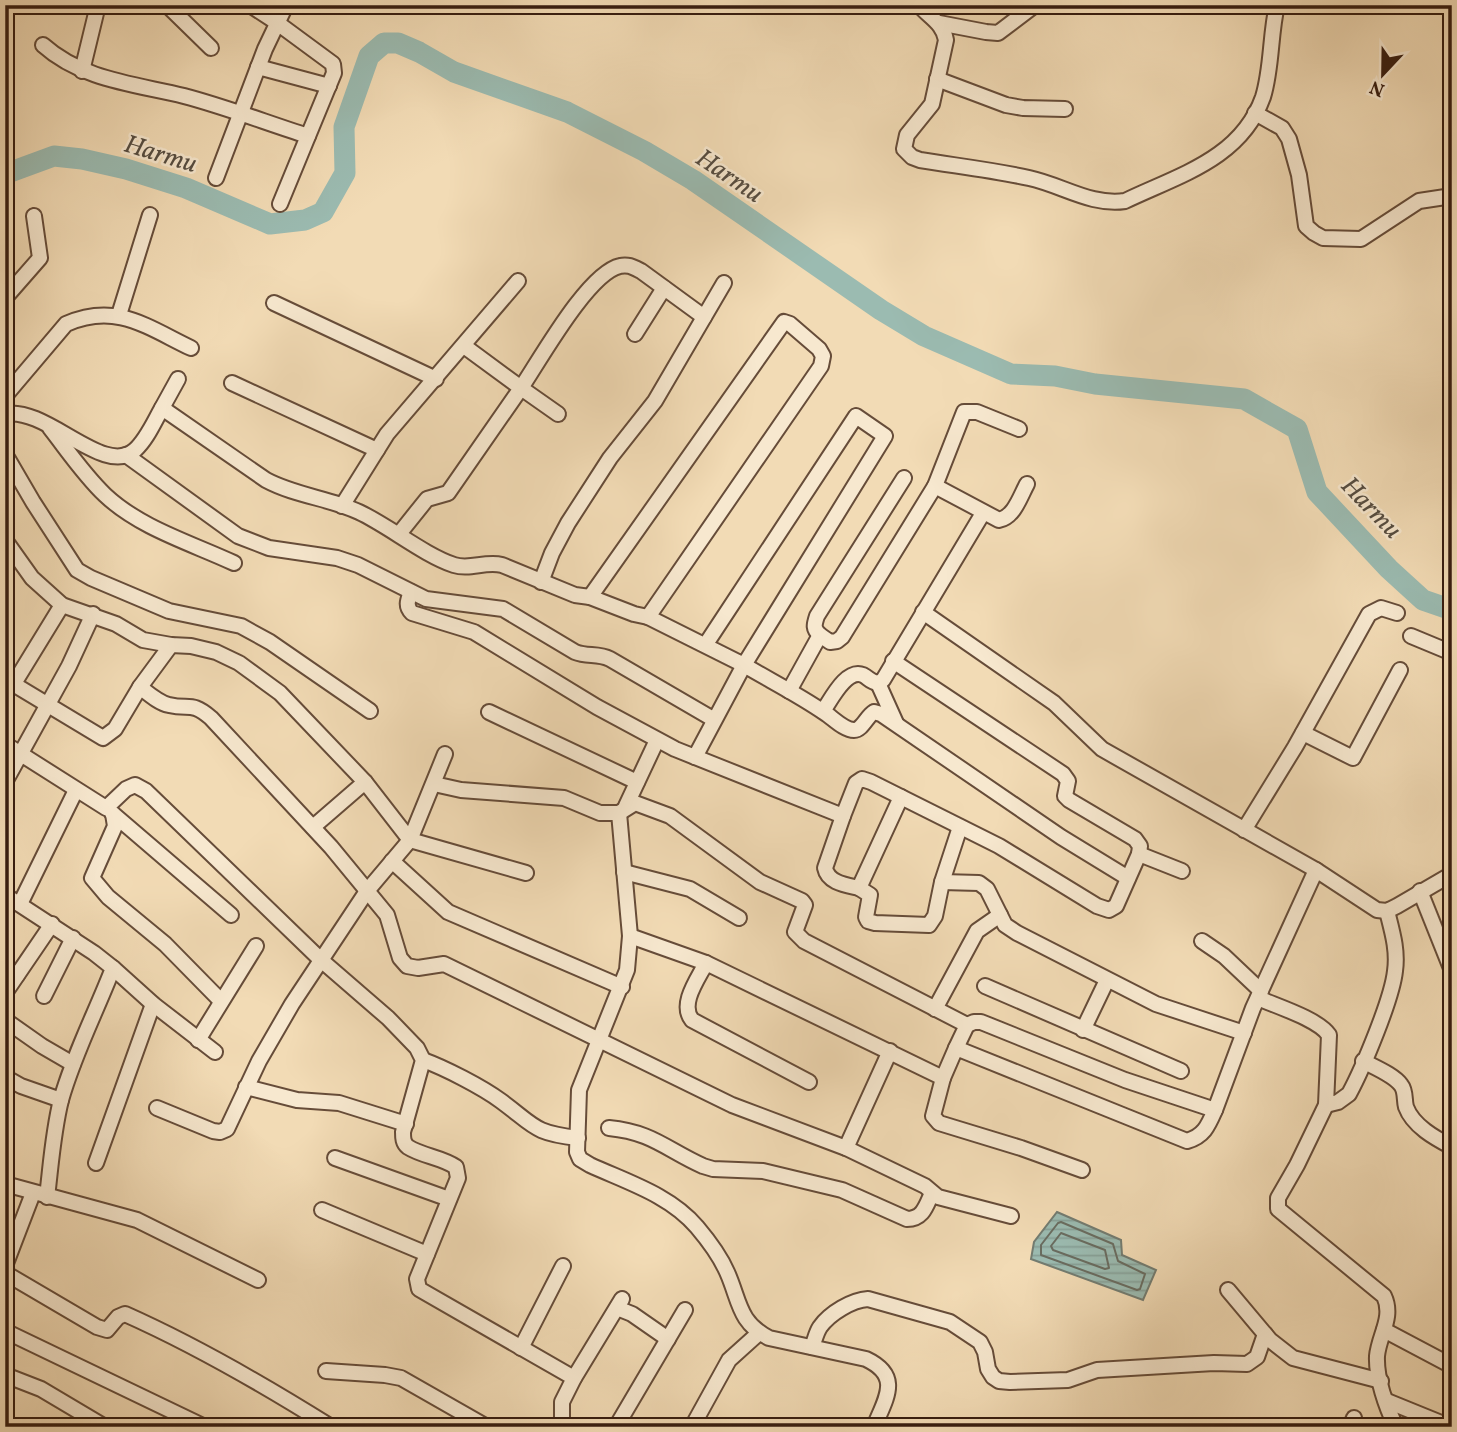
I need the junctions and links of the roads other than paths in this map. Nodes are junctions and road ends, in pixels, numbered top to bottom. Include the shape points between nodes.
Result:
1 (98, 5) edge
2 (167, 5) edge
3 (250, 5) edge
4 (286, 5) edge
5 (919, 5) edge
6 (1035, 5) edge
7 (1277, 5) edge
8 (276, 22) junction
9 (939, 23) junction
10 (43, 46) dead end
11 (211, 48) dead end
12 (258, 67) junction
13 (82, 71) junction
14 (937, 79) junction
15 (329, 86) junction
16 (1065, 109) dead end
17 (1255, 113) junction
18 (241, 114) junction
19 (308, 136) junction
20 (216, 178) dead end
21 (1452, 196) edge
22 (280, 204) dead end
23 (150, 215) dead end
24 (34, 216) dead end
25 (518, 281) dead end
26 (724, 283) dead end
27 (664, 288) junction
28 (5, 298) edge
29 (274, 303) dead end
30 (119, 315) junction
31 (704, 317) junction
32 (635, 334) dead end
33 (464, 346) junction
34 (191, 348) dead end
35 (178, 379) dead end
36 (436, 379) junction
37 (232, 383) dead end
38 (521, 388) junction
39 (5, 396) edge
40 (162, 408) junction
41 (5, 414) edge
42 (558, 414) dead end
43 (46, 422) junction
44 (1020, 429) dead end
45 (377, 450) junction
46 (5, 454) edge
47 (126, 455) junction
48 (904, 478) dead end
49 (1027, 484) dead end
50 (935, 486) junction
51 (342, 506) junction
52 (983, 513) junction
53 (399, 534) junction
54 (5, 540) edge
55 (234, 563) dead end
56 (541, 582) junction
57 (411, 592) junction
58 (590, 597) junction
59 (62, 605) junction
60 (923, 612) junction
61 (1397, 613) dead end
62 (93, 614) junction
63 (648, 617) junction
64 (820, 635) junction
65 (1411, 636) dead end
66 (706, 644) junction
67 (171, 645) junction
68 (1452, 653) edge
69 (893, 661) junction
70 (744, 665) junction
71 (1400, 670) dead end
72 (9, 682) edge
73 (878, 683) junction
74 (140, 687) junction
75 (789, 691) junction
76 (47, 704) junction
77 (370, 711) dead end
78 (823, 711) junction
79 (489, 712) dead end
80 (713, 719) junction
81 (897, 724) junction
82 (1303, 733) junction
83 (657, 740) junction
84 (5, 744) edge
85 (20, 753) junction
86 (445, 754) dead end
87 (695, 757) junction
88 (5, 782) edge
89 (365, 782) junction
90 (637, 782) junction
91 (434, 784) junction
92 (76, 790) junction
93 (901, 797) junction
94 (622, 809) junction
95 (110, 811) junction
96 (843, 816) junction
97 (313, 827) junction
98 (960, 827) junction
99 (1244, 830) junction
100 (410, 839) junction
101 (1139, 854) junction
102 (392, 861) junction
103 (1317, 870) junction
104 (624, 872) junction
105 (1182, 872) dead end
106 (526, 873) dead end
107 (1451, 875) edge
108 (1128, 878) junction
109 (942, 882) junction
110 (859, 888) junction
111 (367, 891) junction
112 (1420, 891) junction
113 (5, 895) edge
114 (20, 904) junction
115 (1387, 911) junction
116 (231, 915) dead end
117 (1000, 915) junction
118 (739, 918) dead end
119 (52, 924) junction
120 (630, 936) junction
121 (73, 938) junction
122 (1202, 941) dead end
123 (256, 946) dead end
124 (321, 960) junction
125 (706, 963) junction
126 (113, 968) junction
127 (11, 971) edge
128 (1452, 971) edge
129 (1107, 980) junction
130 (985, 986) dead end
131 (621, 987) junction
132 (5, 993) edge
133 (1259, 995) junction
134 (44, 996) dead end
135 (221, 1001) junction
136 (153, 1004) junction
137 (935, 1009) junction
138 (5, 1020) edge
139 (967, 1025) junction
140 (1083, 1030) junction
141 (1244, 1033) junction
142 (198, 1040) junction
143 (599, 1040) junction
144 (956, 1048) junction
145 (890, 1051) junction
146 (215, 1052) dead end
147 (423, 1060) junction
148 (1363, 1061) junction
149 (73, 1064) junction
150 (1181, 1071) dead end
151 (5, 1077) edge
152 (943, 1078) junction
153 (809, 1082) dead end
154 (246, 1087) junction
155 (61, 1100) junction
156 (1326, 1105) junction
157 (157, 1108) dead end
158 (1215, 1110) junction
159 (406, 1124) junction
160 (609, 1128) dead end
161 (578, 1138) junction
162 (1452, 1147) edge
163 (846, 1148) junction
164 (335, 1158) dead end
165 (96, 1163) dead end
166 (1082, 1170) dead end
167 (5, 1184) edge
168 (932, 1193) junction
169 (40, 1195) junction
170 (449, 1199) junction
171 (322, 1210) dead end
172 (1011, 1216) dead end
173 (427, 1254) junction
174 (5, 1266) edge
175 (563, 1266) dead end
176 (5, 1273) edge
177 (258, 1280) dead end
178 (1228, 1290) dead end
179 (685, 1310) dead end
180 (1384, 1330) junction
181 (5, 1331) edge
182 (759, 1333) junction
183 (1265, 1334) junction
184 (668, 1339) junction
185 (812, 1347) junction
186 (521, 1348) junction
187 (1452, 1366) edge
188 (326, 1371) dead end
189 (5, 1375) edge
190 (574, 1378) junction
191 (1381, 1381) junction
192 (1387, 1401) junction
193 (105, 1427) edge
194 (205, 1427) edge
195 (331, 1427) edge
196 (487, 1427) edge
197 (562, 1427) edge
198 (616, 1427) edge
199 (692, 1427) edge
200 (874, 1427) edge
201 (1396, 1427) edge
202 (1451, 1427) edge

1 - 13 street
2 - 11 street
3 - 8 street
4 - 8 street
5 - 9 street
6 - 9 street via 998,33
7 - 17 street via 1264,94
8 - 12 street
8 - 15 street via 333,64
9 - 14 street via 946,40
10 - 13 street via 58,60
12 - 15 street
12 - 18 street
13 - 18 street
14 - 16 street via 1023,108
14 - 17 street via 932,104 906,135 904,149 912,157 1031,178 1110,203 1125,201 1217,157 1239,139
15 - 19 street
17 - 21 street via 1282,128 1289,139 1306,226 1323,238 1361,239 1419,201
18 - 19 street
18 - 20 street
19 - 22 street
23 - 30 street
24 - 28 street via 40,258
25 - 33 street
26 - 31 street
27 - 31 street
27 - 32 street
27 - 38 street via 630,265 608,271 580,299
29 - 36 street
30 - 34 street
30 - 39 street via 66,324
31 - 56 street via 655,401 610,458 568,523
33 - 36 street
33 - 38 street
35 - 40 street
36 - 45 street
37 - 45 street
38 - 42 street
38 - 53 street via 448,494 427,499
40 - 47 street via 144,439
40 - 51 street via 285,490
41 - 43 street via 21,413
43 - 47 street via 103,455
43 - 55 street via 89,478 122,509
44 - 50 street via 977,412 964,412
45 - 51 street
46 - 77 street via 77,570 169,611 241,626
47 - 57 street via 238,536 269,548 337,558
48 - 64 street via 817,616 814,625
49 - 52 street via 1006,518
50 - 52 street
50 - 64 street via 842,637 830,642
51 - 53 street
52 - 60 street
53 - 56 street via 456,566 492,563
54 - 59 street via 32,578
56 - 58 street
57 - 80 street via 441,602 503,609 575,652 603,655
57 - 83 street via 407,601 412,613 474,632
58 - 63 street
58 - 63 street via 784,322 790,324 819,349 821,366
59 - 62 street
59 - 72 street
60 - 69 street
60 - 99 street via 1054,703 1102,750
61 - 82 street via 1381,608 1369,614
62 - 67 street via 144,640
62 - 76 street
63 - 66 street
64 - 75 street
65 - 68 street
66 - 70 street
66 - 70 street via 856,415 884,436
67 - 74 street
67 - 89 street via 216,652 239,663 280,693
69 - 73 street
69 - 101 street via 1063,774 1068,782 1065,796 1135,839
70 - 75 street
70 - 80 street
71 - 82 street via 1353,758
72 - 76 street
73 - 78 street via 854,674
73 - 81 street
74 - 76 street via 115,729 103,738
74 - 97 street via 169,705 201,709
75 - 78 street
76 - 85 street
78 - 81 street via 854,730 874,712
79 - 90 street
80 - 87 street
81 - 108 street via 1060,837
82 - 99 street
83 - 87 street
83 - 90 street
84 - 85 street
85 - 88 street
85 - 92 street
86 - 91 street
87 - 96 street
89 - 97 street
89 - 100 street
90 - 94 street
91 - 94 street via 564,798 600,813
91 - 100 street
92 - 95 street
92 - 114 street
93 - 96 street via 862,779 856,783
93 - 98 street
93 - 110 street
94 - 104 street
94 - 137 street via 635,803 670,816 760,882 802,901 805,905 795,932 804,941
95 - 116 street
95 - 124 street via 126,789 135,785 146,791
95 - 135 street via 115,826 92,878
96 - 110 street via 825,873 831,880
97 - 111 street
98 - 108 street via 1105,910 1116,906
98 - 109 street
99 - 103 street
100 - 102 street
100 - 106 street
101 - 105 street
101 - 108 street
102 - 111 street
102 - 131 street via 448,912
103 - 115 street via 1377,910
103 - 133 street
104 - 118 street via 690,889
104 - 120 street
107 - 112 street
109 - 110 street via 929,925 868,921 870,895
109 - 117 street via 979,883
111 - 124 street
111 - 143 street via 387,915 400,958 407,966 444,964
112 - 115 street
112 - 128 street
113 - 114 street
114 - 119 street
115 - 148 street via 1395,972
117 - 129 street via 1017,933
117 - 137 street via 978,931
119 - 121 street
119 - 127 street
120 - 125 street
120 - 131 street
121 - 126 street
121 - 134 street
122 - 133 street via 1224,956
123 - 135 street
124 - 147 street via 388,1018
124 - 154 street
125 - 145 street
125 - 153 street via 687,1004 692,1020
126 - 136 street
126 - 149 street
127 - 132 street
129 - 140 street
129 - 141 street via 1156,1004
130 - 140 street
131 - 143 street
133 - 141 street
133 - 156 street via 1328,1032
135 - 142 street
136 - 142 street
136 - 165 street
137 - 139 street
138 - 149 street
139 - 144 street
139 - 158 street via 988,1025
140 - 150 street
141 - 158 street
142 - 146 street
143 - 161 street via 579,1090
143 - 163 street via 732,1105
144 - 152 street
144 - 158 street via 1187,1141 1203,1135
145 - 152 street
145 - 163 street
147 - 159 street
147 - 161 street via 493,1096 528,1125 556,1136
148 - 156 street via 1349,1094
148 - 162 street via 1399,1082 1413,1116 1431,1136
149 - 155 street
151 - 155 street
152 - 166 street via 933,1116 939,1123
154 - 157 street via 227,1129 220,1132
154 - 159 street via 297,1100 340,1102
155 - 169 street
156 - 180 street via 1278,1198 1278,1209 1384,1296 1388,1305
159 - 170 street via 403,1140 407,1147 456,1167 458,1178
160 - 168 street via 648,1136 703,1166 763,1171 842,1190 907,1219 923,1213
161 - 182 street via 580,1159 666,1199 696,1225 727,1271 742,1314
163 - 168 street
164 - 170 street
167 - 169 street
168 - 172 street
169 - 174 street
169 - 177 street via 137,1220
170 - 173 street
171 - 173 street
173 - 186 street via 417,1279 419,1289
175 - 186 street
176 - 195 street via 97,1327 107,1330 125,1314 156,1328
178 - 183 street
179 - 184 street
180 - 187 street
180 - 191 street via 1377,1357
181 - 194 street
182 - 185 street
182 - 199 street via 729,1360
183 - 185 street via 1257,1357 1247,1364 1097,1370 1068,1380 999,1381 988,1369 980,1342 970,1334 950,1322 868,1299 829,1317
183 - 191 street via 1293,1358
184 - 190 street via 620,1303
184 - 198 street
185 - 200 street via 866,1359 886,1374 888,1393
186 - 190 street
188 - 196 street via 401,1378
189 - 193 street
190 - 197 street via 562,1402
191 - 192 street
192 - 201 street
192 - 202 street

